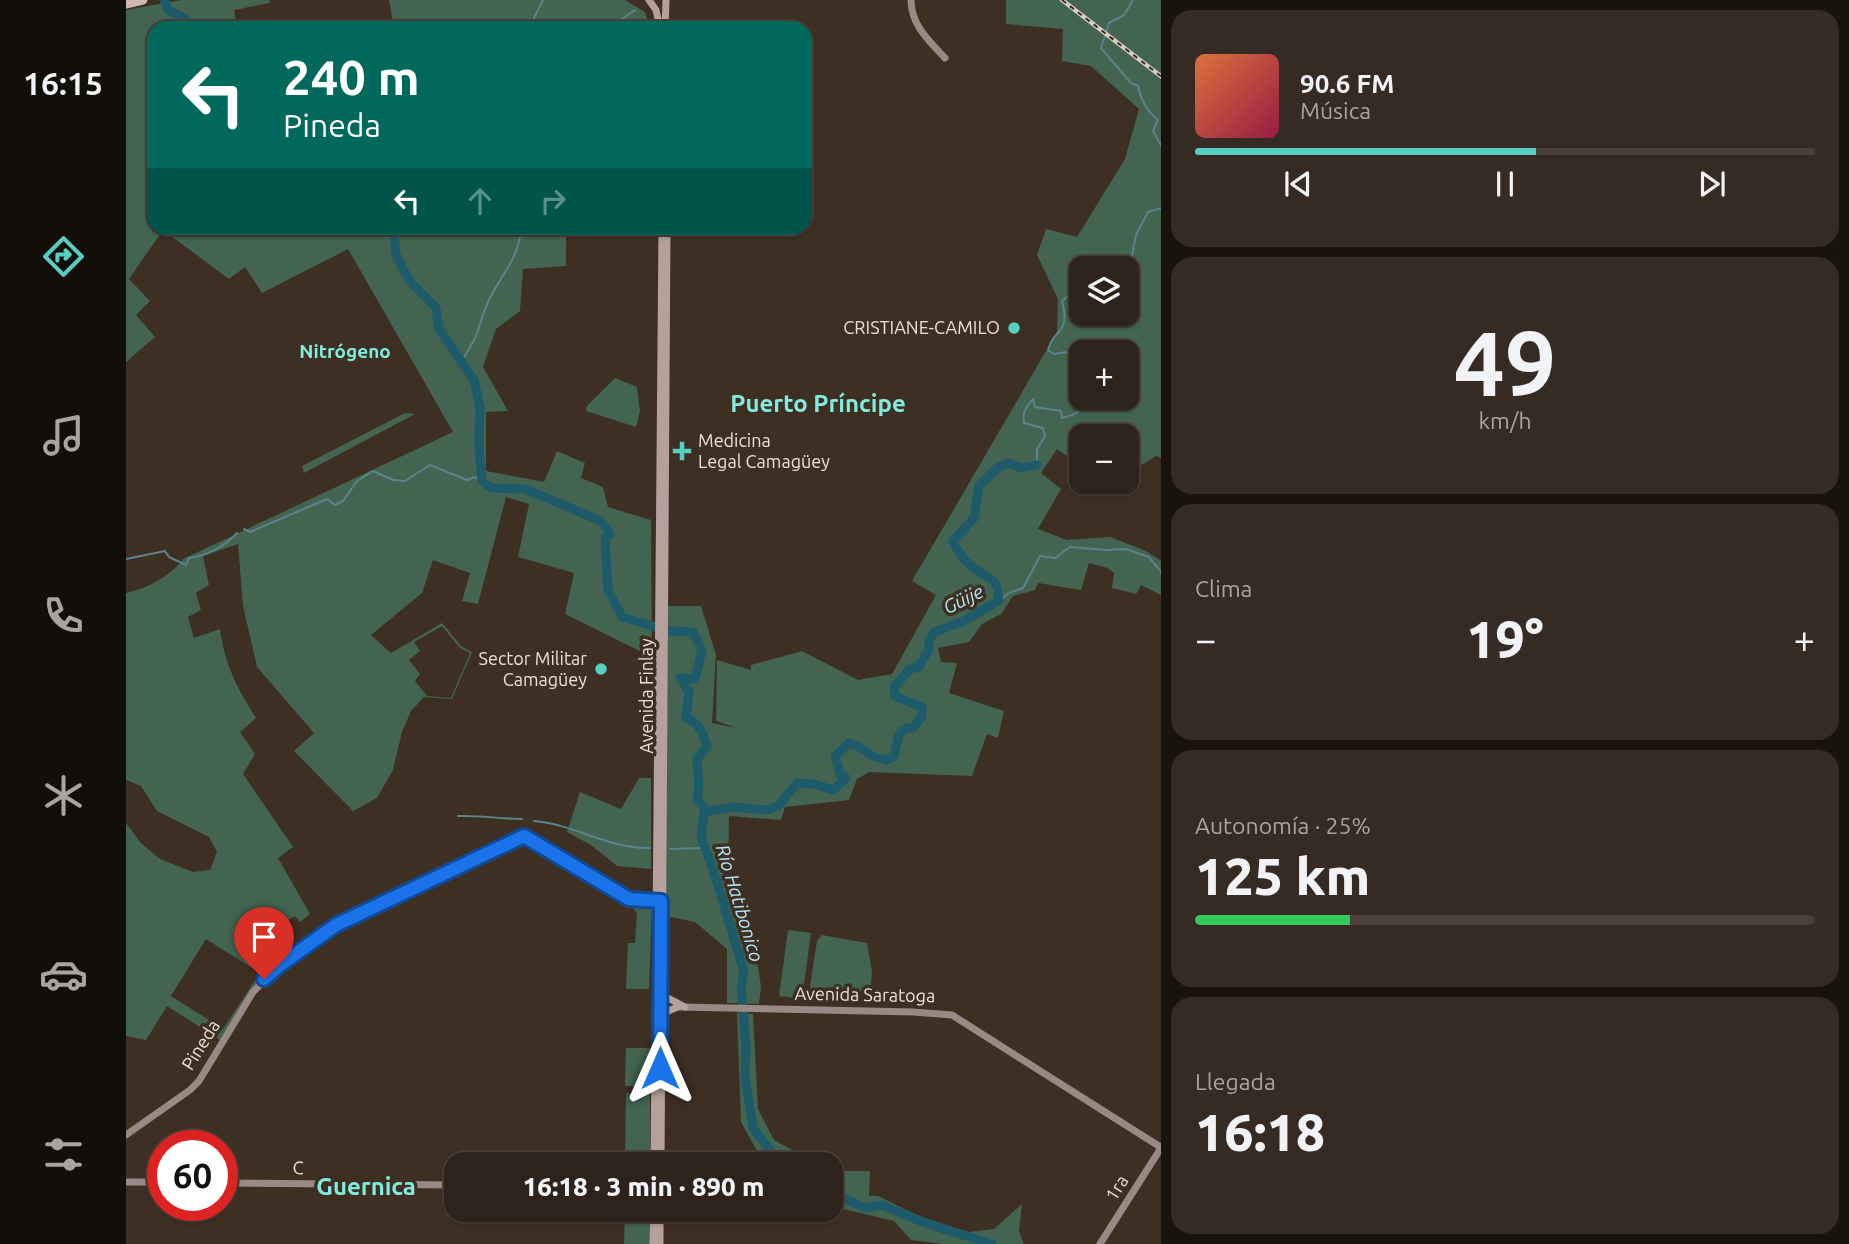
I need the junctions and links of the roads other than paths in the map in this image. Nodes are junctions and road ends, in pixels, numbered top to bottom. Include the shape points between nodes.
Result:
1 (143, 0) edge
2 (649, 0) edge
3 (666, 0) edge
4 (911, 0) edge
5 (126, 4) edge
6 (658, 21) edge
7 (666, 21) edge
8 (945, 58) dead end
9 (662, 235) edge
10 (667, 235) edge
11 (661, 620) junction
12 (659, 901) junction
13 (660, 984) junction
14 (658, 1007) junction
15 (681, 1007) junction
16 (660, 1020) junction
17 (126, 1135) edge
18 (1161, 1148) edge
19 (654, 1152) edge
20 (660, 1152) edge
21 (126, 1182) edge
22 (147, 1182) edge
23 (238, 1183) edge
24 (444, 1185) edge
25 (653, 1222) edge
26 (660, 1222) edge
27 (653, 1244) edge
28 (660, 1244) edge
29 (1100, 1244) edge

1 - 5 highway
2 - 6 main road
3 - 7 main road
4 - 8 street via 911,11 923,34
9 - 11 main road, Avenida Finlay
10 - 11 main road, Avenida Finlay
11 - 12 main road, Avenida Finlay
12 - 13 main road, Avenida Finlay
12 - 14 main road, Avenida Finlay
12 - 17 street, Pineda via 629,899 524,836 336,925 280,965 253,992 200,1080
13 - 14 main road, Avenida Finlay
13 - 15 main road via 666,997
14 - 15 street, Avenida Saratoga
14 - 16 main road, Avenida Finlay
14 - 19 main road, Avenida Finlay
15 - 16 main road
15 - 18 street, Avenida Saratoga via 953,1015
16 - 20 main road, Avenida Finlay
18 - 29 street, 1ra
21 - 22 street
23 - 24 street, C
25 - 27 main road
26 - 28 main road

